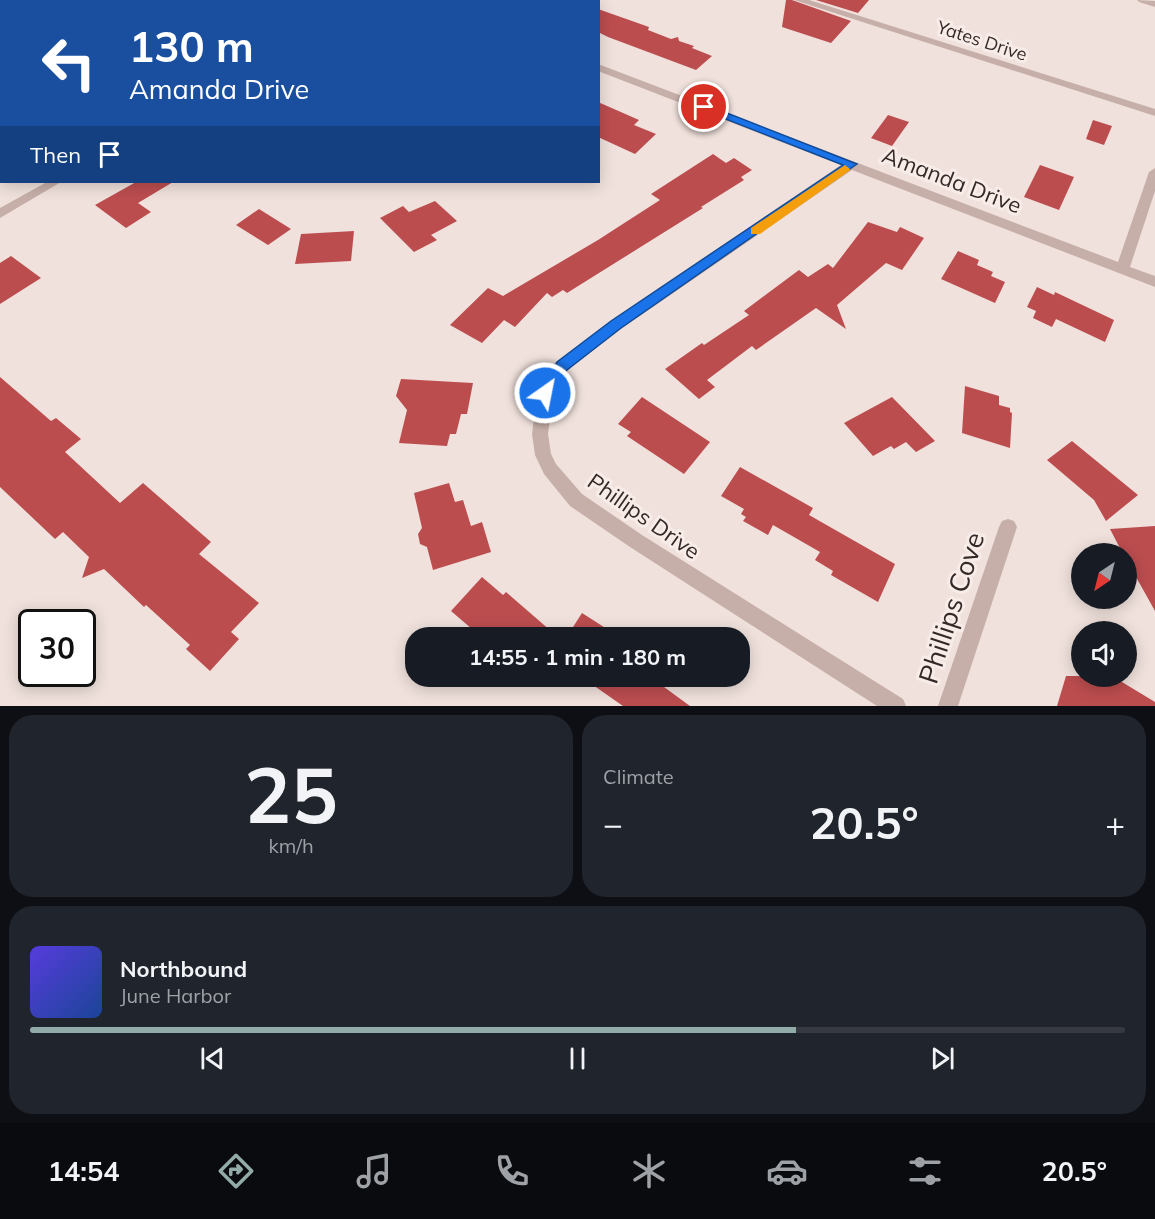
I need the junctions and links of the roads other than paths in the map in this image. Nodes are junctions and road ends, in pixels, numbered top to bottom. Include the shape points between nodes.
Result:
1 (799, 0) edge
2 (1142, 0) edge
3 (1155, 4) edge
4 (600, 68) edge
5 (1155, 113) edge
6 (852, 164) junction
7 (1155, 172) edge
8 (53, 183) edge
9 (0, 214) edge
10 (1123, 268) junction
11 (1155, 282) edge
12 (1008, 527) dead end
13 (896, 706) edge
14 (948, 706) edge

1 - 5 street, Yates Drive
2 - 3 street
4 - 6 street, Amanda Drive
6 - 10 street, Amanda Drive
6 - 13 street, Phillips Drive via 562,366 545,393 540,434 550,469 576,500
7 - 10 street
8 - 9 street
10 - 11 street, Amanda Drive
12 - 14 street, Phillips Cove

